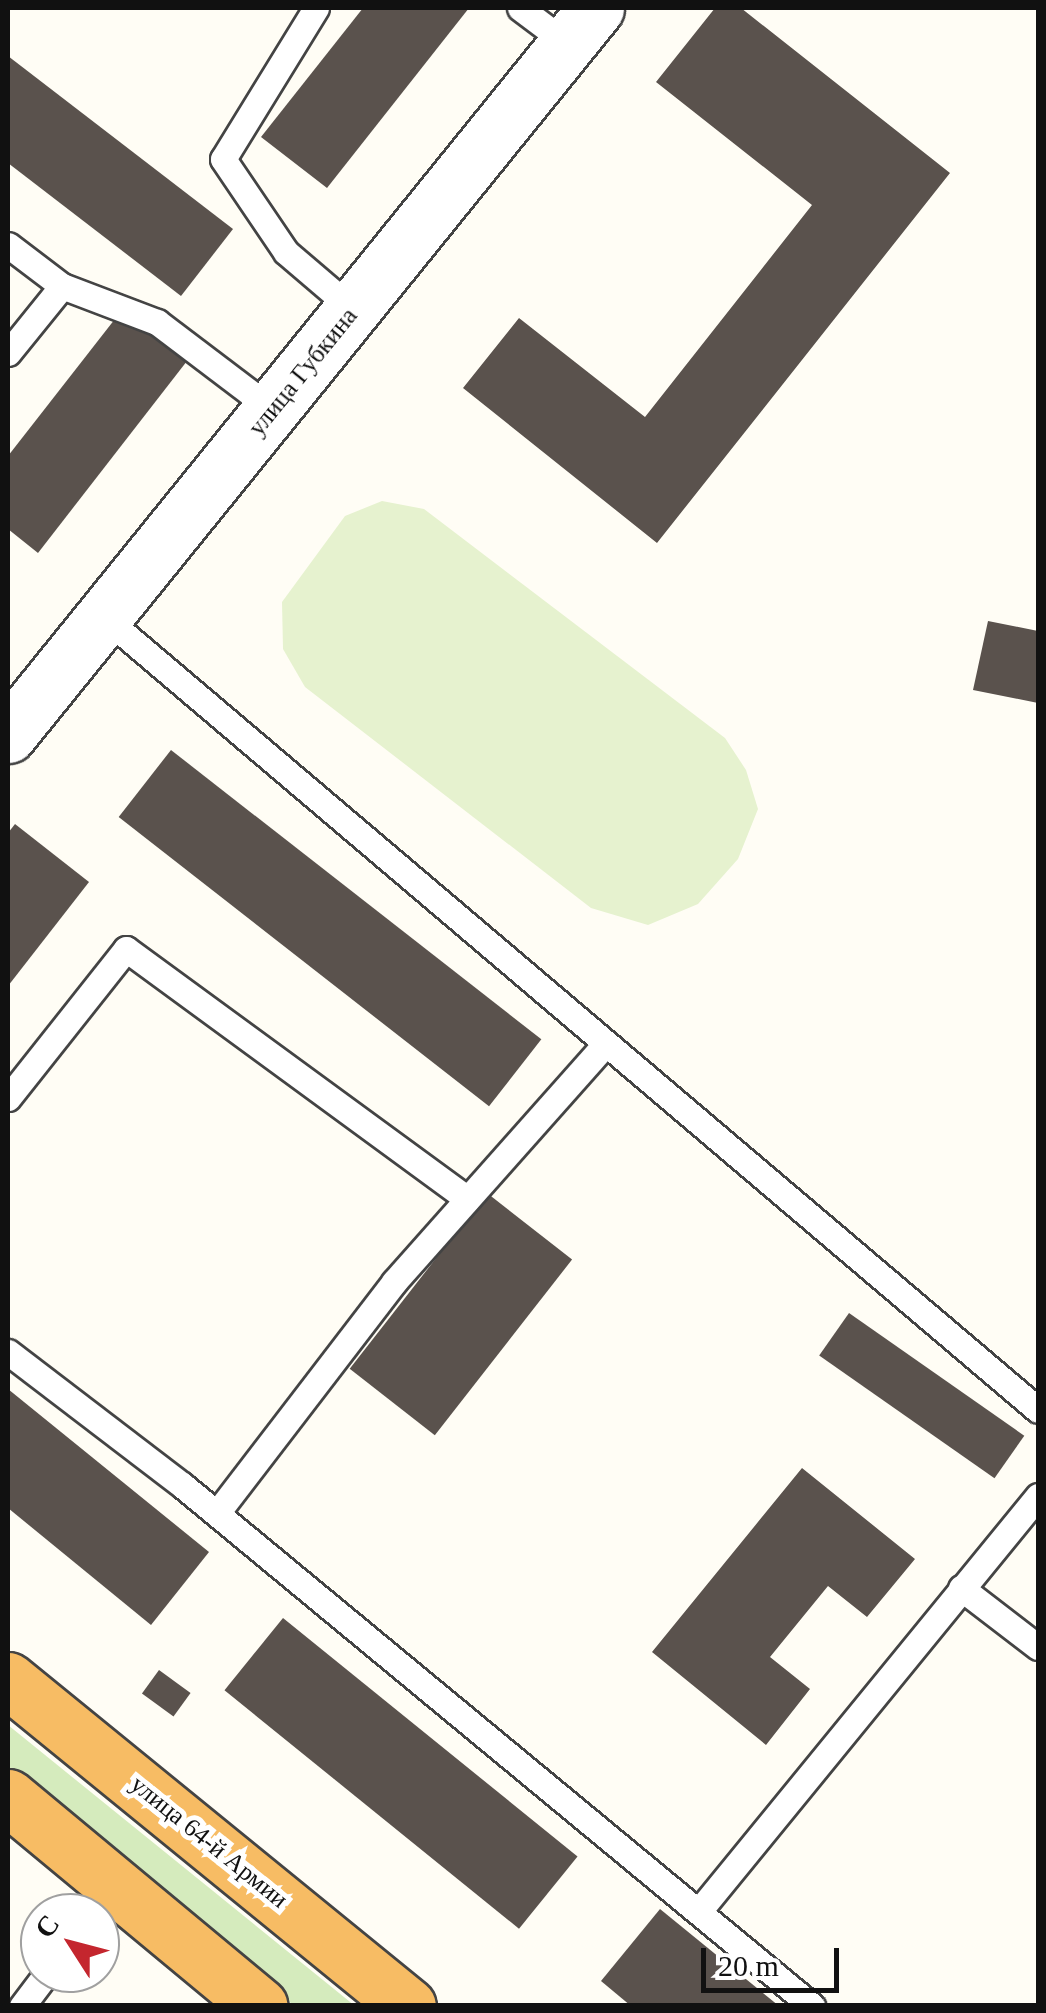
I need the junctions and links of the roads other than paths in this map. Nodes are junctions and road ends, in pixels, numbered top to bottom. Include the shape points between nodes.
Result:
1 (316, 8) edge
2 (520, 8) edge
3 (582, 26) edge
4 (8, 245) edge
5 (62, 286) junction
6 (354, 310) junction
7 (8, 353) edge
8 (272, 410) junction
9 (104, 617) junction
10 (8, 735) edge
11 (606, 1043) junction
12 (8, 1098) edge
13 (467, 1199) junction
14 (8, 1352) edge
15 (1038, 1410) edge
16 (1038, 1496) edge
17 (217, 1513) junction
18 (961, 1588) junction
19 (1038, 1647) edge
20 (8, 1680) edge
21 (8, 1798) edge
22 (99, 1893) edge
23 (120, 1910) edge
24 (699, 1911) junction
25 (260, 2006) edge
26 (408, 2006) edge
27 (812, 2006) edge

1 - 6 lane via 222,159 286,252
2 - 3 lane
3 - 6 street, улица Губкина
4 - 5 lane
5 - 7 lane
5 - 8 lane via 157,322
6 - 8 street, улица Губкина
8 - 9 street, улица Губкина
9 - 10 street, улица Губкина
9 - 11 lane
11 - 13 lane
11 - 15 lane
12 - 13 lane via 126,949
13 - 17 lane via 394,1282
14 - 17 lane
16 - 18 lane
17 - 24 lane
18 - 19 lane
18 - 24 lane
20 - 26 highway, улица 64-й Армии
21 - 22 highway
23 - 25 highway
24 - 27 lane

